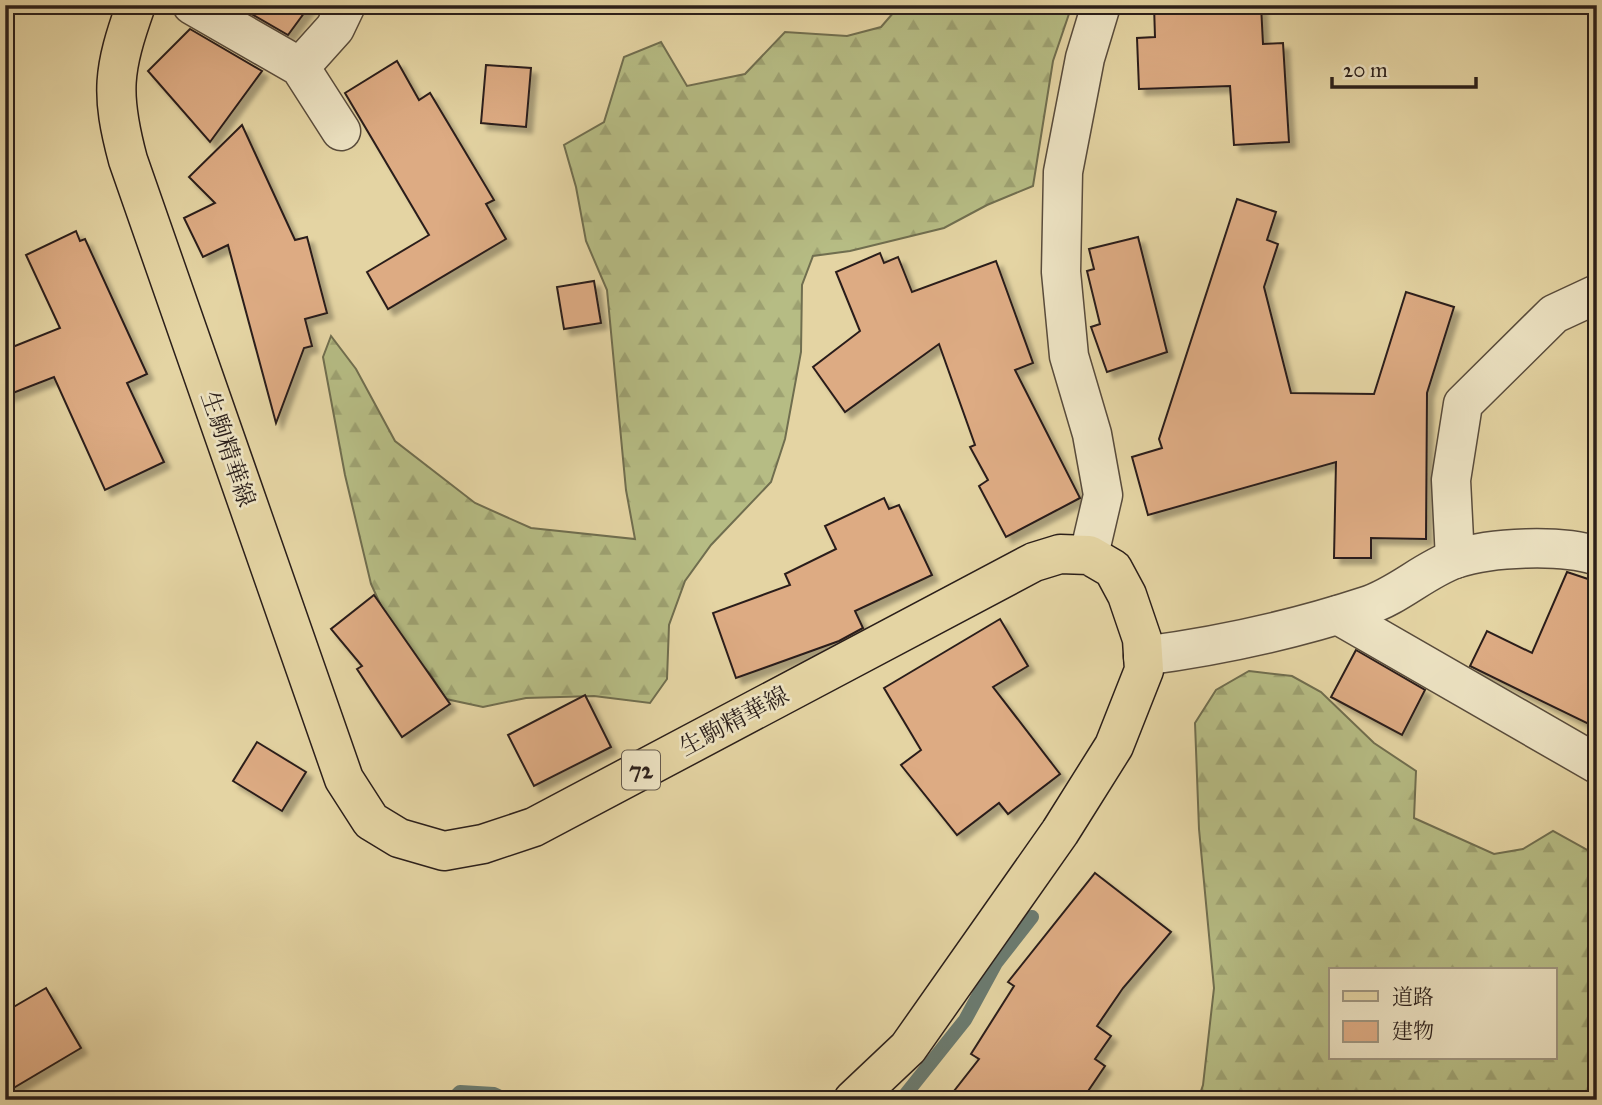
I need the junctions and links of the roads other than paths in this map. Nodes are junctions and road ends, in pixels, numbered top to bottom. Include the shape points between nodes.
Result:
1 (136, 5) edge
2 (192, 5) edge
3 (346, 5) edge
4 (1101, 5) edge
5 (300, 67) junction
6 (341, 131) dead end
7 (1597, 294) edge
8 (1089, 555) junction
9 (1597, 556) edge
10 (1455, 559) junction
11 (1338, 615) junction
12 (1143, 656) junction
13 (1597, 764) edge
14 (853, 1100) edge

1 - 8 main road, 生駒精華線 / 72 via 116,73 116,115 128,160 344,779 371,821 399,838 444,851 534,827 1034,562 1059,554
2 - 5 street
3 - 5 street via 335,28
4 - 8 street via 1085,58 1062,184 1061,272 1069,356 1104,495
5 - 6 street
7 - 10 street via 1554,314 1463,404 1451,480
8 - 12 main road via 1113,569 1127,595
9 - 10 street via 1523,548
10 - 11 street via 1370,605
11 - 12 street via 1277,633
11 - 13 street
12 - 14 main road via 1144,670 1114,746 1059,832 908,1048

